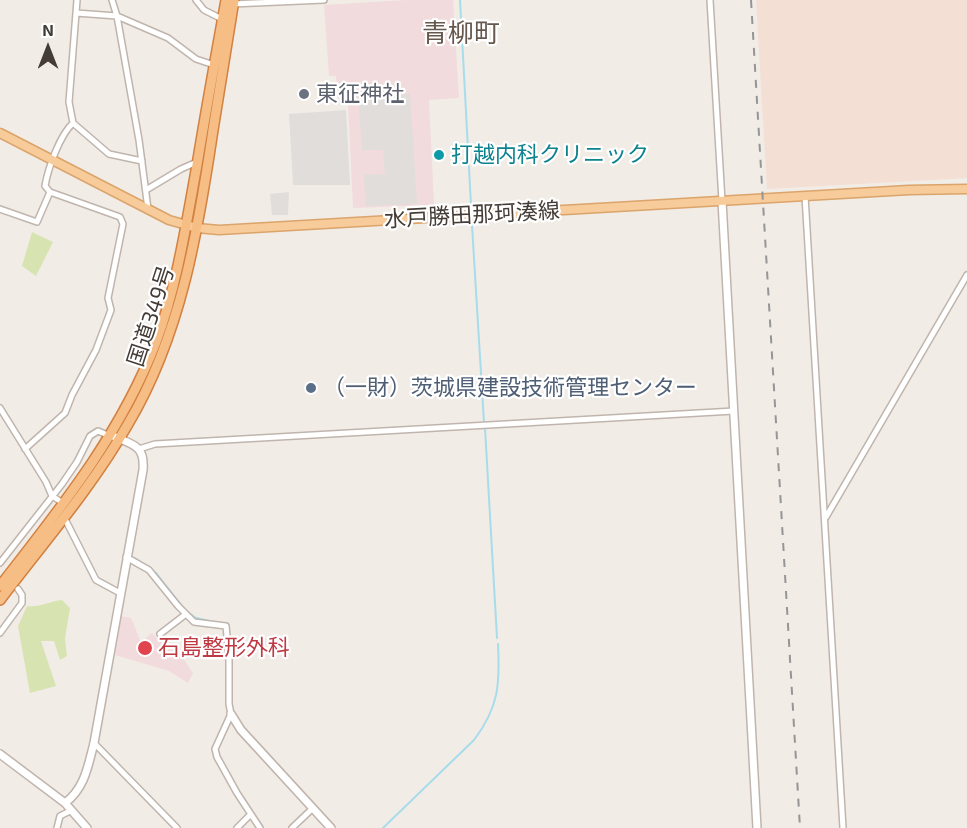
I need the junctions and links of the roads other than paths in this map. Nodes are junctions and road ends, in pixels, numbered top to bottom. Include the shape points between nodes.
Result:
1 (77, 0) edge
2 (112, 0) edge
3 (196, 0) edge
4 (324, 0) edge
5 (710, 0) edge
6 (230, 2) edge
7 (76, 13) junction
8 (117, 16) junction
9 (222, 19) junction
10 (219, 66) junction
11 (73, 123) junction
12 (0, 132) edge
13 (53, 159) junction
14 (142, 161) junction
15 (197, 162) junction
16 (967, 189) edge
17 (146, 190) junction
18 (50, 192) junction
19 (805, 196) junction
20 (722, 201) junction
21 (0, 208) edge
22 (148, 209) junction
23 (186, 225) junction
24 (197, 228) junction
25 (967, 275) edge
26 (0, 408) edge
27 (734, 411) junction
28 (115, 437) junction
29 (25, 449) junction
30 (140, 449) junction
31 (51, 496) junction
32 (65, 504) junction
33 (64, 519) junction
34 (825, 519) junction
35 (1, 558) edge
36 (126, 558) junction
37 (0, 586) edge
38 (18, 589) dead end
39 (120, 593) junction
40 (0, 600) edge
41 (186, 614) junction
42 (0, 633) edge
43 (160, 634) dead end
44 (231, 714) junction
45 (94, 743) junction
46 (0, 754) edge
47 (65, 803) junction
48 (313, 808) junction
49 (72, 810) junction
50 (250, 815) junction
51 (57, 828) edge
52 (87, 828) edge
53 (177, 828) edge
54 (237, 828) edge
55 (260, 828) edge
56 (292, 828) edge
57 (331, 828) edge
58 (758, 828) edge
59 (843, 828) edge

1 - 7 street
2 - 8 street
3 - 9 street via 204,10
4 - 6 street
5 - 20 street
6 - 9 highway, 国道349号
6 - 10 highway, 国道349号
7 - 8 street
7 - 11 street via 69,102
8 - 10 street via 168,38 196,59
8 - 14 street
9 - 10 highway, 国道349号
10 - 15 highway, 国道349号
10 - 24 highway, 国道349号
11 - 13 street
11 - 14 street via 109,154
12 - 13 main road, 水戸勝田那珂湊線
13 - 18 street via 45,186
13 - 22 main road, 水戸勝田那珂湊線
14 - 17 street
15 - 17 street
15 - 23 highway, 国道349号
16 - 19 main road, 水戸勝田那珂湊線
17 - 22 street
18 - 21 street via 37,222
18 - 29 street via 120,217 123,224 108,298 111,310 96,350 65,413
19 - 20 main road, 水戸勝田那珂湊線
19 - 34 street
20 - 24 main road, 水戸勝田那珂湊線 via 225,230
20 - 27 street
22 - 23 main road, 水戸勝田那珂湊線
23 - 24 main road, 水戸勝田那珂湊線
23 - 28 highway, 国道349号 via 155,343
24 - 28 highway, 国道349号 via 165,345 148,386
25 - 34 street
26 - 29 street
27 - 30 street via 166,443
27 - 58 street
28 - 30 street
28 - 31 street via 98,431 90,436 77,462
28 - 32 highway, 国道349号
28 - 33 highway, 国道349号
29 - 31 street
30 - 36 street via 143,470
31 - 32 street
31 - 35 street
32 - 37 highway, 国道349号
33 - 39 street via 96,580
33 - 40 highway, 国道349号
34 - 59 street
36 - 39 street
36 - 41 street via 148,570
38 - 42 street via 21,603
39 - 45 street
41 - 43 street
41 - 44 street via 194,622 226,626
44 - 48 street
44 - 50 street via 215,749 216,757
45 - 47 street via 80,789
45 - 53 street
46 - 47 street
47 - 49 street
48 - 56 street
48 - 57 street
49 - 51 street via 60,816
49 - 52 street
50 - 54 street
50 - 55 street

